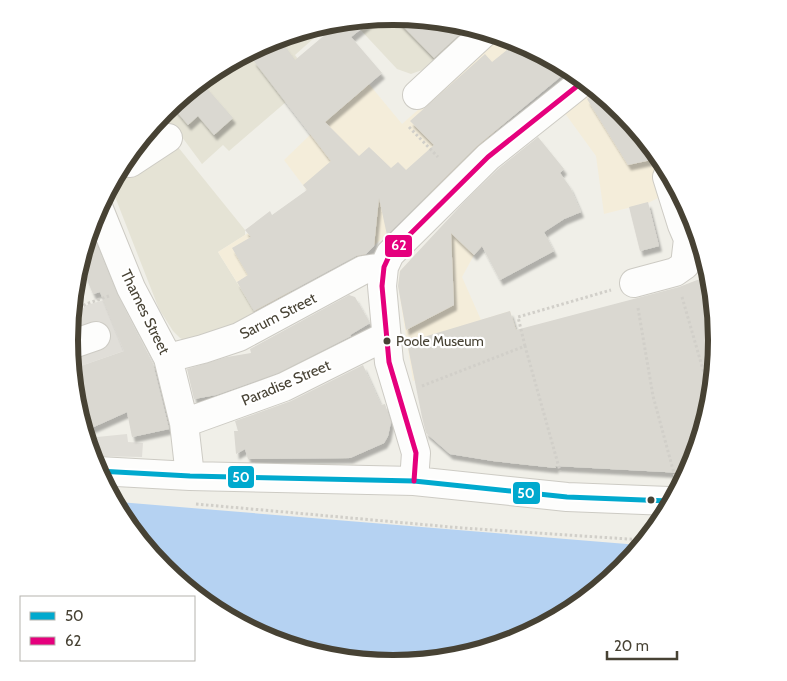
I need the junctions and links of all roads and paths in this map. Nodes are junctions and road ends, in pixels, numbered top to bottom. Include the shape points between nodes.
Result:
1 (479, 37) edge
2 (579, 85) edge
3 (417, 95) dead end
4 (409, 126) dead end
5 (168, 138) dead end
6 (438, 157) dead end
7 (135, 160) edge
8 (682, 213) edge
9 (102, 220) edge
10 (688, 228) edge
11 (693, 241) edge
12 (384, 267) junction
13 (675, 272) junction
14 (634, 283) junction
15 (131, 288) junction
16 (80, 308) edge
17 (96, 336) dead end
18 (386, 336) junction
19 (78, 342) edge
20 (525, 346) junction
21 (168, 358) junction
22 (706, 381) edge
23 (398, 396) junction
24 (184, 422) junction
25 (107, 471) edge
26 (190, 476) junction
27 (414, 480) junction
28 (672, 489) edge
29 (671, 490) edge
30 (567, 497) junction
31 (195, 504) dead end
32 (639, 540) edge

1 - 3 street
2 - 12 street via 474,170 390,254
4 - 6 path
5 - 7 street
8 - 10 street
9 - 15 street, Thames Street
11 - 13 street via 685,265
12 - 18 street via 382,286
12 - 21 street, Sarum Street via 363,270 239,337
13 - 14 street
13 - 22 path
14 - 20 path via 518,317
14 - 28 path
15 - 16 path
15 - 21 street, Thames Street
17 - 19 street
18 - 23 street
18 - 24 street, Paradise Street via 284,387
20 - 23 path
20 - 30 path
21 - 24 street, Thames Street
23 - 27 street via 416,453
24 - 26 street, Thames Street
25 - 26 street
26 - 27 street
27 - 30 street
29 - 30 street
31 - 32 path

